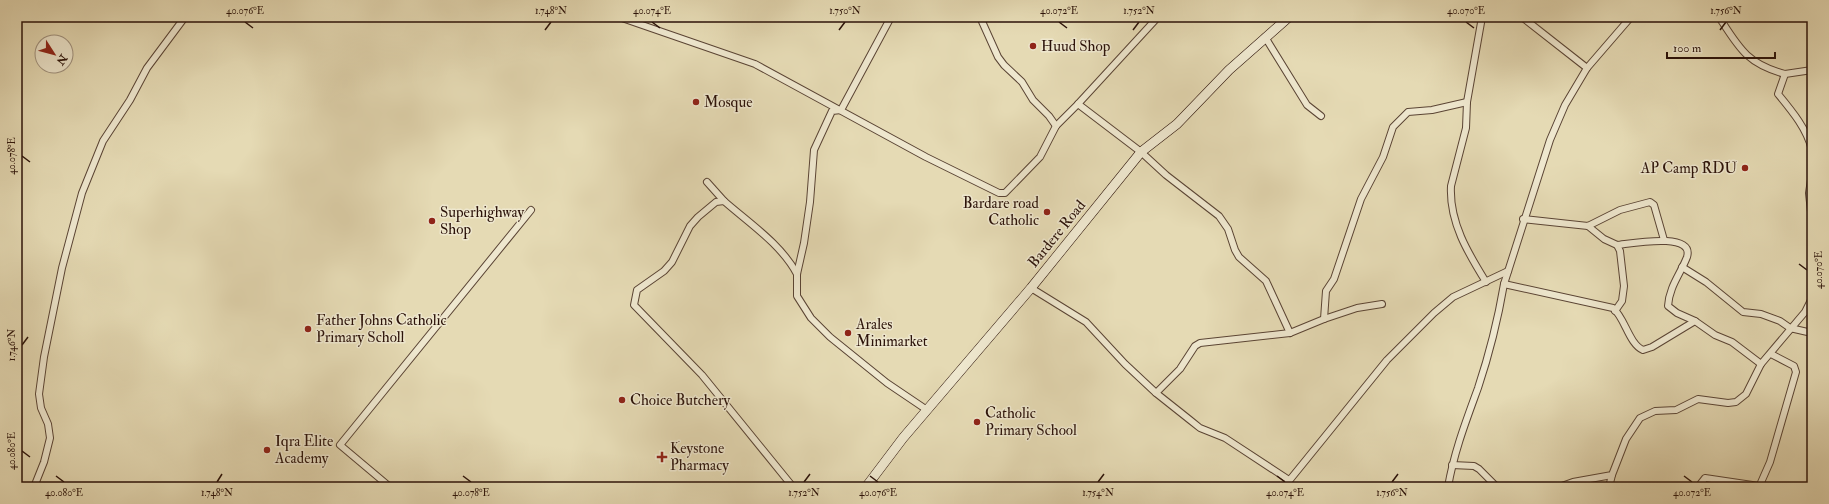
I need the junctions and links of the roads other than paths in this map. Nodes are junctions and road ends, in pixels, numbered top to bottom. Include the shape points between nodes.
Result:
1 (185, 17) edge
2 (619, 17) edge
3 (891, 17) edge
4 (980, 17) edge
5 (1158, 17) edge
6 (1290, 17) edge
7 (1482, 17) edge
8 (1522, 17) edge
9 (1632, 17) edge
10 (1719, 17) edge
11 (1265, 37) junction
12 (1587, 68) junction
13 (1812, 70) edge
14 (1785, 74) junction
15 (1468, 102) junction
16 (1078, 104) junction
17 (841, 110) junction
18 (1321, 116) dead end
19 (1056, 126) junction
20 (1812, 150) edge
21 (1141, 152) junction
22 (1812, 173) edge
23 (707, 182) dead end
24 (724, 201) junction
25 (531, 210) dead end
26 (1523, 219) junction
27 (1812, 221) edge
28 (1588, 226) junction
29 (1664, 240) junction
30 (1617, 245) junction
31 (1682, 267) junction
32 (1508, 271) junction
33 (797, 274) junction
34 (1486, 282) junction
35 (1504, 284) junction
36 (1032, 288) junction
37 (1812, 298) edge
38 (1382, 304) dead end
39 (1615, 311) junction
40 (1324, 319) junction
41 (1695, 321) junction
42 (1790, 328) junction
43 (1290, 333) junction
44 (1812, 333) edge
45 (1771, 354) junction
46 (1761, 364) junction
47 (1156, 393) junction
48 (927, 410) junction
49 (1452, 465) junction
50 (1612, 475) junction
51 (1289, 480) junction
52 (1759, 486) edge
53 (34, 487) edge
54 (390, 487) edge
55 (793, 487) edge
56 (866, 487) edge
57 (1284, 487) edge
58 (1448, 487) edge
59 (1497, 487) edge
60 (1559, 487) edge
61 (1609, 487) edge
62 (1698, 487) edge

1 - 53 street via 147,68 104,141 82,193 62,268 44,357 39,394 50,438
2 - 17 street via 755,64
3 - 17 street
4 - 19 street via 998,57 1022,82 1033,100
5 - 16 street
6 - 11 street, Bardere Road
7 - 15 street
8 - 12 street
9 - 12 street
10 - 14 street via 1748,57 1772,71
11 - 18 street via 1307,105
11 - 21 street, Bardere Road via 1177,124
12 - 26 street via 1557,122
13 - 14 street
14 - 20 street via 1778,94 1806,133
15 - 34 street via 1466,128 1451,186 1450,202 1456,225
15 - 40 street via 1408,112 1394,127 1383,157 1361,199 1334,279 1326,291
16 - 19 street
16 - 21 street
17 - 19 street via 998,193 1005,193 1040,156
17 - 33 street via 832,111 814,150 810,202
21 - 36 street, Bardere Road
21 - 43 street via 1224,223 1239,257 1266,281 1272,290
22 - 27 street via 1809,193
23 - 24 street
24 - 33 street via 768,239 791,263
24 - 55 street via 716,202 690,226 672,262 664,271 637,290 634,305 702,375
25 - 54 street via 340,445
26 - 28 street
26 - 32 street
28 - 29 street via 1620,210 1650,202 1654,205
28 - 30 street via 1604,239
29 - 30 street
29 - 31 street via 1679,242 1686,248 1687,256
30 - 39 street via 1624,286 1622,301
31 - 41 street via 1674,281 1668,306
31 - 42 street via 1706,282 1743,312 1761,314
32 - 34 street
32 - 35 street
33 - 48 street via 797,296 811,318 830,337 887,383
34 - 51 street via 1446,302 1388,360
35 - 39 street via 1610,307
35 - 49 street via 1478,386
36 - 47 street via 1086,322
36 - 48 street, Bardere Road
37 - 42 street via 1805,312
38 - 40 street via 1358,308
39 - 41 street via 1636,345 1643,350
40 - 43 street
41 - 46 street via 1715,335 1732,342
42 - 44 street
42 - 45 street
43 - 47 street via 1200,343 1195,346 1180,369
45 - 46 street
45 - 52 street via 1794,366 1796,372 1770,462
46 - 50 street via 1746,394 1736,402 1698,399 1676,410 1655,412 1640,418 1626,438
47 - 51 street via 1200,428 1225,438
48 - 56 street, Bardere Road
49 - 58 street
49 - 59 street via 1474,466
50 - 60 street
50 - 61 street
51 - 57 street
52 - 62 street via 1705,478

